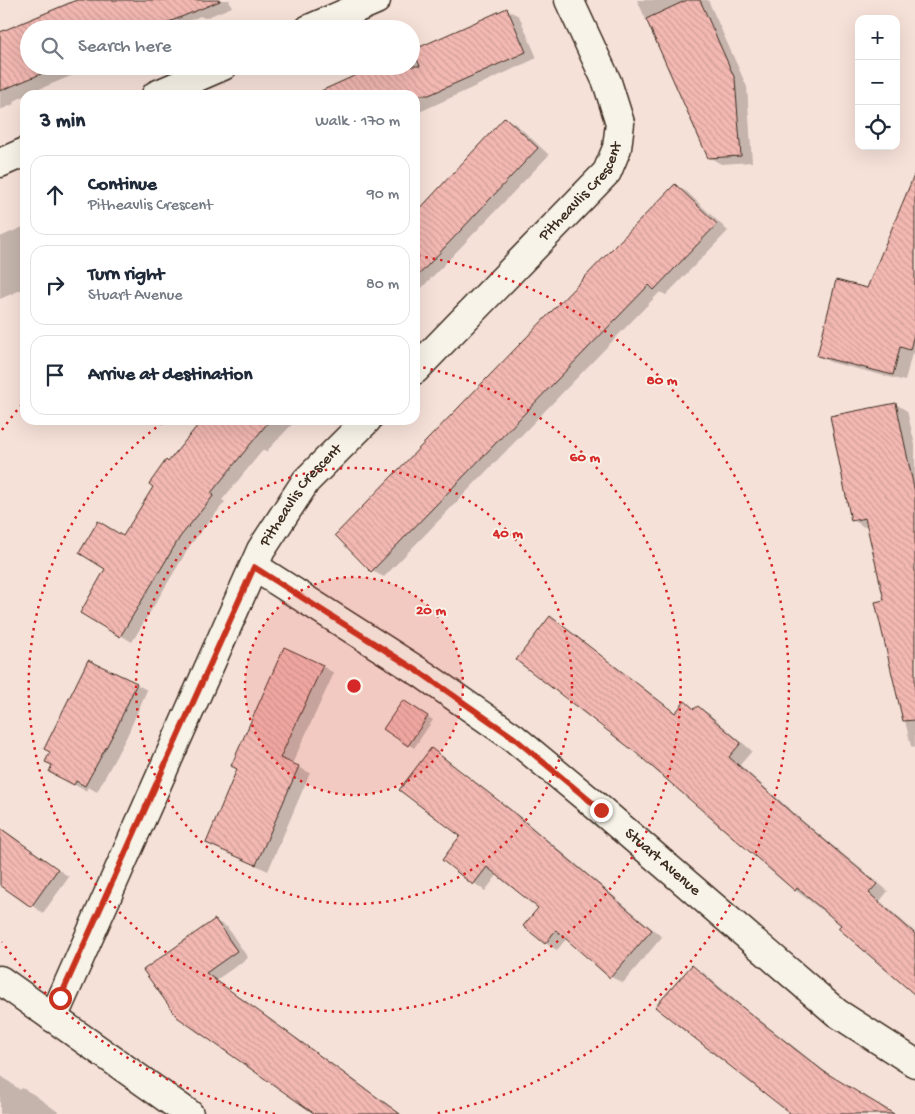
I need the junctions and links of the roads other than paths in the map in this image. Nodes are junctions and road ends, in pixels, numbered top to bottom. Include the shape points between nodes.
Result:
1 (376, 0) edge
2 (569, 0) edge
3 (330, 20) edge
4 (202, 75) edge
5 (168, 90) edge
6 (20, 154) edge
7 (0, 163) edge
8 (420, 365) edge
9 (362, 425) edge
10 (254, 567) junction
11 (0, 980) edge
12 (53, 1018) junction
13 (915, 1063) edge
14 (189, 1114) edge

1 - 3 street
2 - 8 street, Pitheavlis Crescent via 607,82 620,123 616,148 607,172
4 - 5 street
6 - 7 street
9 - 10 street, Pitheavlis Crescent via 306,481 261,550
10 - 12 street, Pitheavlis Crescent
10 - 13 street, Stuart Avenue via 424,675 514,738 837,1013
11 - 12 street
12 - 14 street

